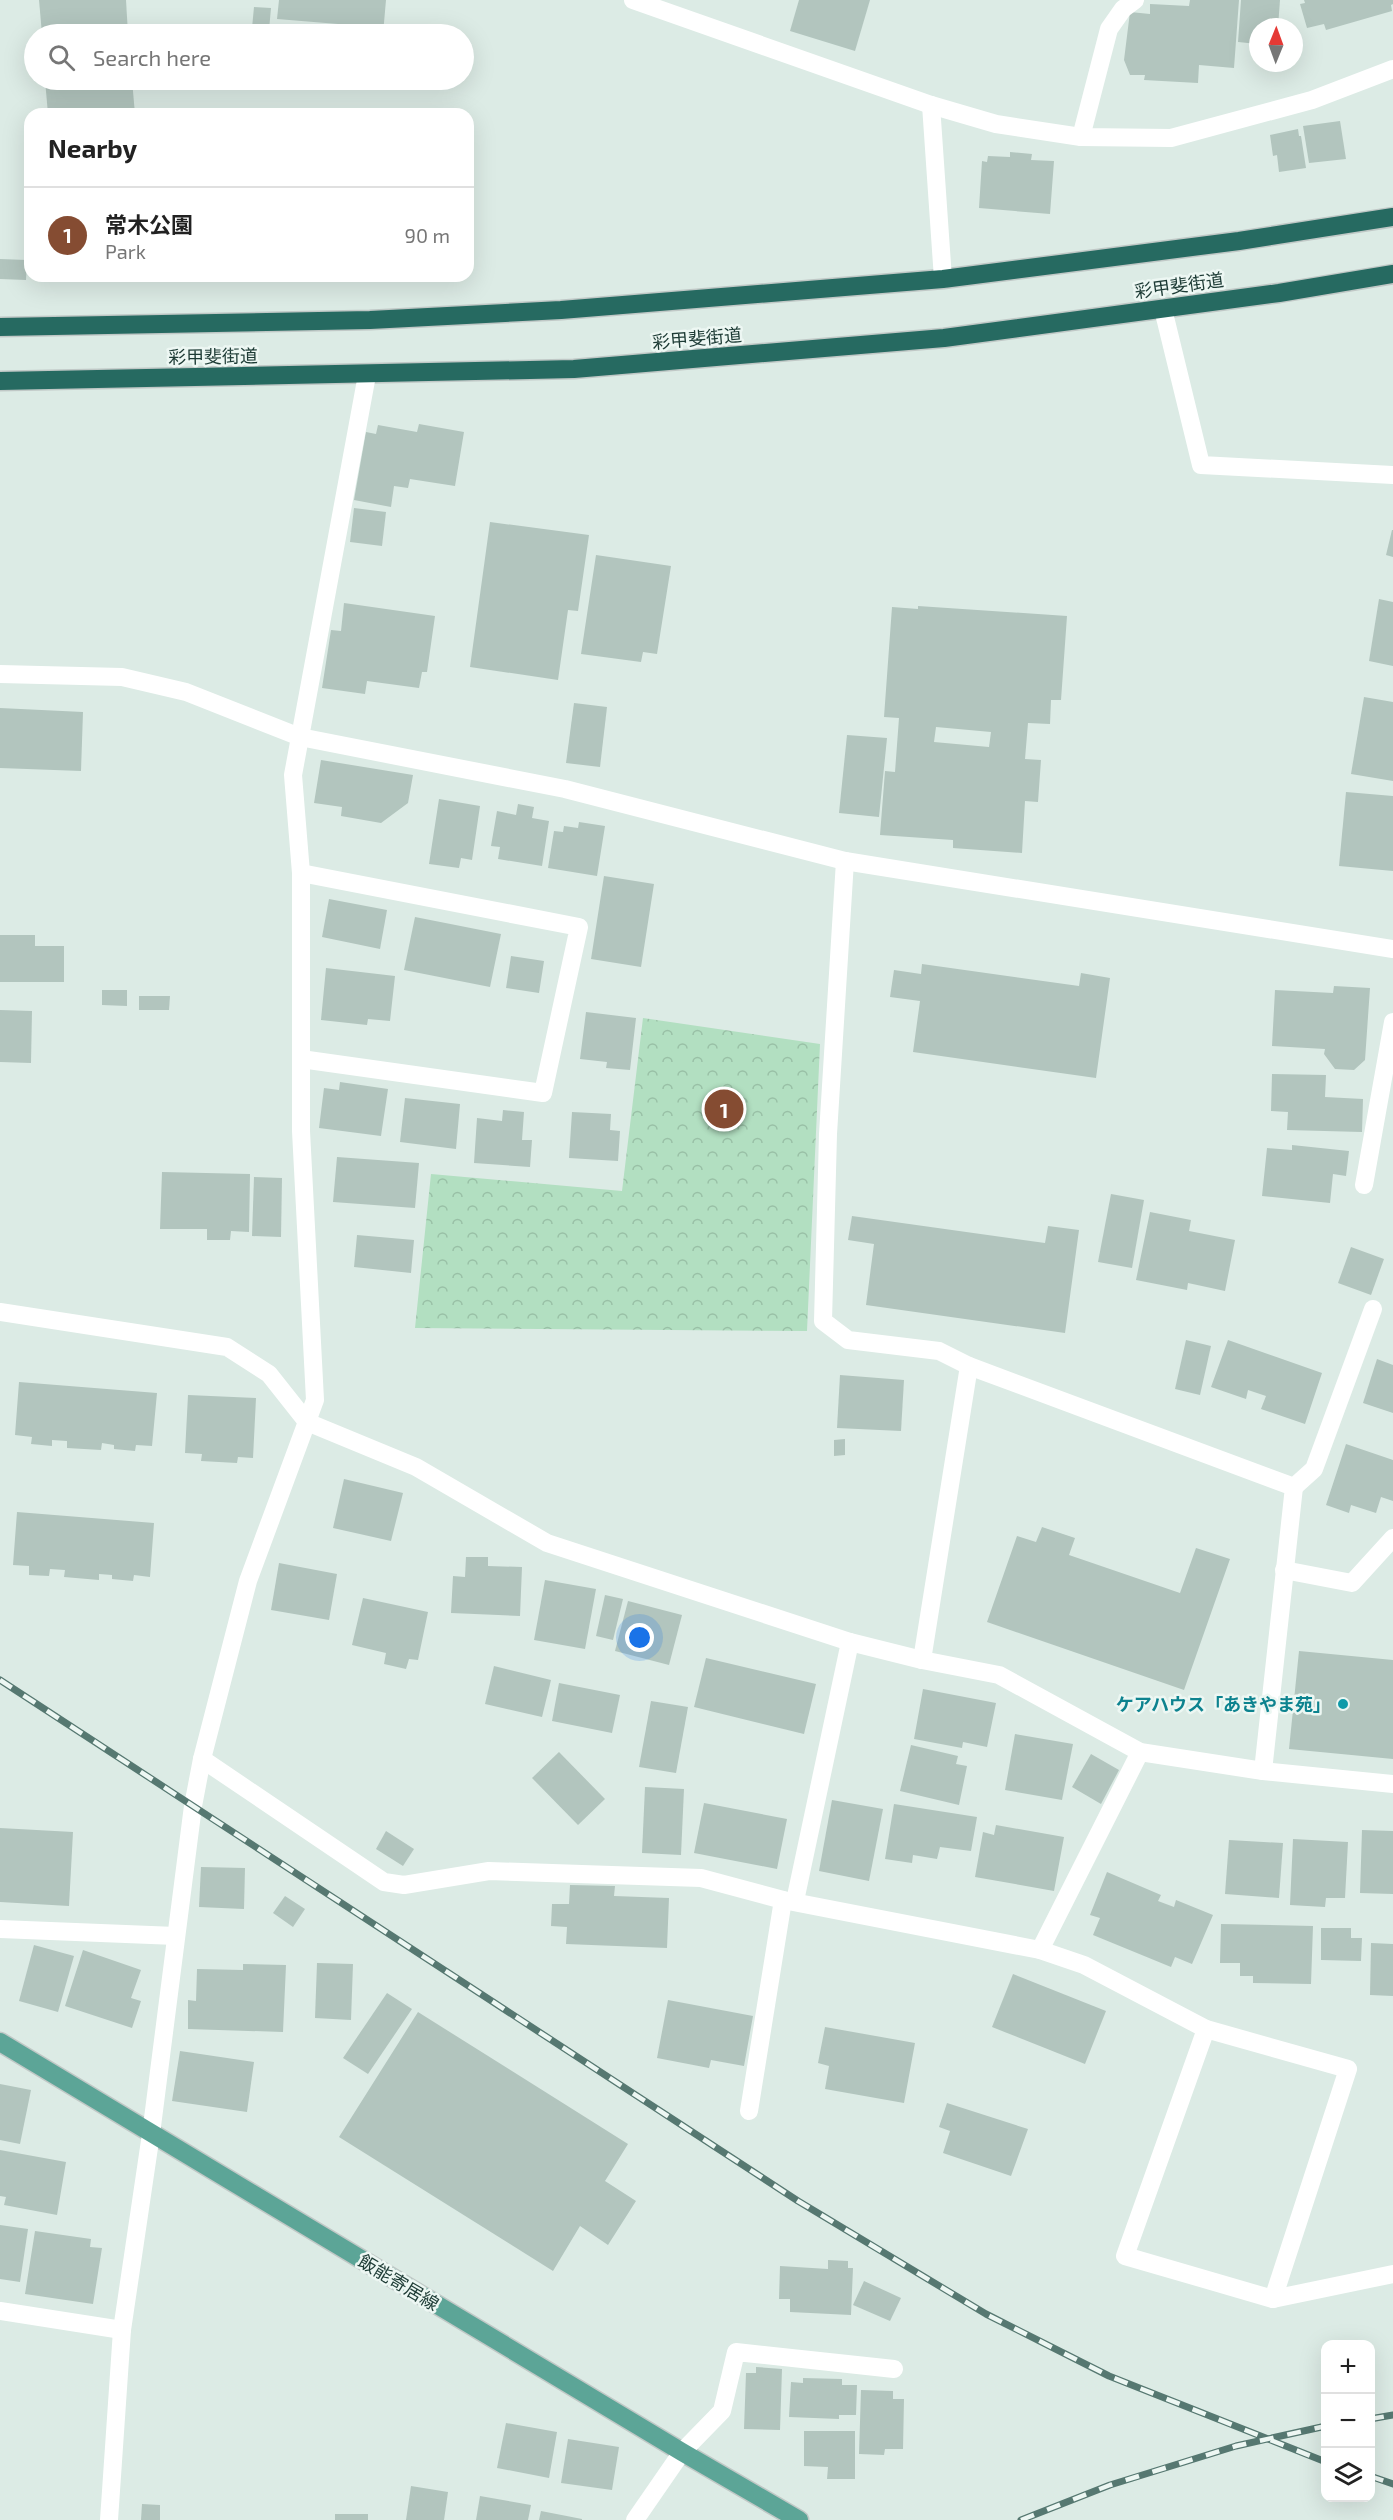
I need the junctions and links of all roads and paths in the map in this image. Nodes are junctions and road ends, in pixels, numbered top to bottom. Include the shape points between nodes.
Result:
1 (633, 0) edge
2 (1135, 0) edge
3 (1393, 69) edge
4 (931, 105) junction
5 (1081, 137) junction
6 (1393, 218) edge
7 (1393, 274) edge
8 (943, 279) junction
9 (1163, 309) junction
10 (0, 327) edge
11 (367, 375) junction
12 (0, 381) edge
13 (1393, 475) edge
14 (0, 674) edge
15 (300, 737) junction
16 (845, 861) junction
17 (301, 873) junction
18 (1393, 949) edge
19 (1393, 1022) edge
20 (301, 1059) junction
21 (1364, 1185) dead end
22 (1373, 1309) dead end
23 (0, 1312) edge
24 (969, 1366) junction
25 (307, 1422) junction
26 (1294, 1487) junction
27 (1393, 1538) edge
28 (1284, 1570) junction
29 (850, 1642) junction
30 (922, 1660) junction
31 (1140, 1752) junction
32 (202, 1758) junction
33 (1263, 1771) junction
34 (1393, 1784) edge
35 (789, 1900) junction
36 (0, 1929) edge
37 (176, 1936) junction
38 (1040, 1950) junction
39 (1206, 2029) junction
40 (0, 2042) edge
41 (749, 2111) dead end
42 (151, 2134) junction
43 (1393, 2274) edge
44 (1273, 2299) junction
45 (0, 2311) edge
46 (122, 2330) junction
47 (894, 2369) dead end
48 (682, 2452) junction
49 (109, 2520) edge
50 (635, 2520) edge
51 (799, 2520) edge

1 - 4 street
2 - 5 street via 1109,29
3 - 5 street via 1312,100 1171,138
4 - 5 street via 996,124
4 - 8 street
6 - 8 highway, 彩甲斐街道
7 - 9 highway, 彩甲斐街道
8 - 10 highway, 彩甲斐街道 via 561,310 370,320
9 - 11 highway, 彩甲斐街道 via 944,338 574,369
9 - 13 street via 1201,465
11 - 12 highway, 彩甲斐街道
11 - 15 street
14 - 15 street via 122,677 186,692
15 - 16 street via 565,789
15 - 17 street via 293,775
16 - 18 street
16 - 24 street via 828,1134 823,1321 848,1340 939,1351
17 - 20 street
17 - 20 street via 579,927 543,1093
19 - 21 street
20 - 25 street via 315,1400
22 - 26 street via 1314,1469
23 - 25 street via 227,1347 269,1374
24 - 26 street
24 - 30 street
25 - 29 street via 416,1467 547,1543
25 - 32 street via 248,1581
26 - 28 street
27 - 28 street via 1352,1583
28 - 33 street
29 - 30 street
29 - 35 street
30 - 31 street via 999,1675
31 - 33 street
31 - 38 street
32 - 35 street via 384,1882 404,1885 489,1871 701,1878
32 - 37 street
33 - 34 street
35 - 38 street
35 - 41 street
36 - 37 street
37 - 42 street
38 - 39 street via 1084,1965
39 - 44 street via 1348,2069
39 - 44 street via 1125,2256
40 - 42 main road, 飯能寄居線
42 - 46 street
42 - 48 main road, 飯能寄居線
43 - 44 street
45 - 46 street
46 - 49 street
47 - 48 street via 735,2352 722,2411
48 - 50 street
48 - 51 main road, 飯能寄居線

